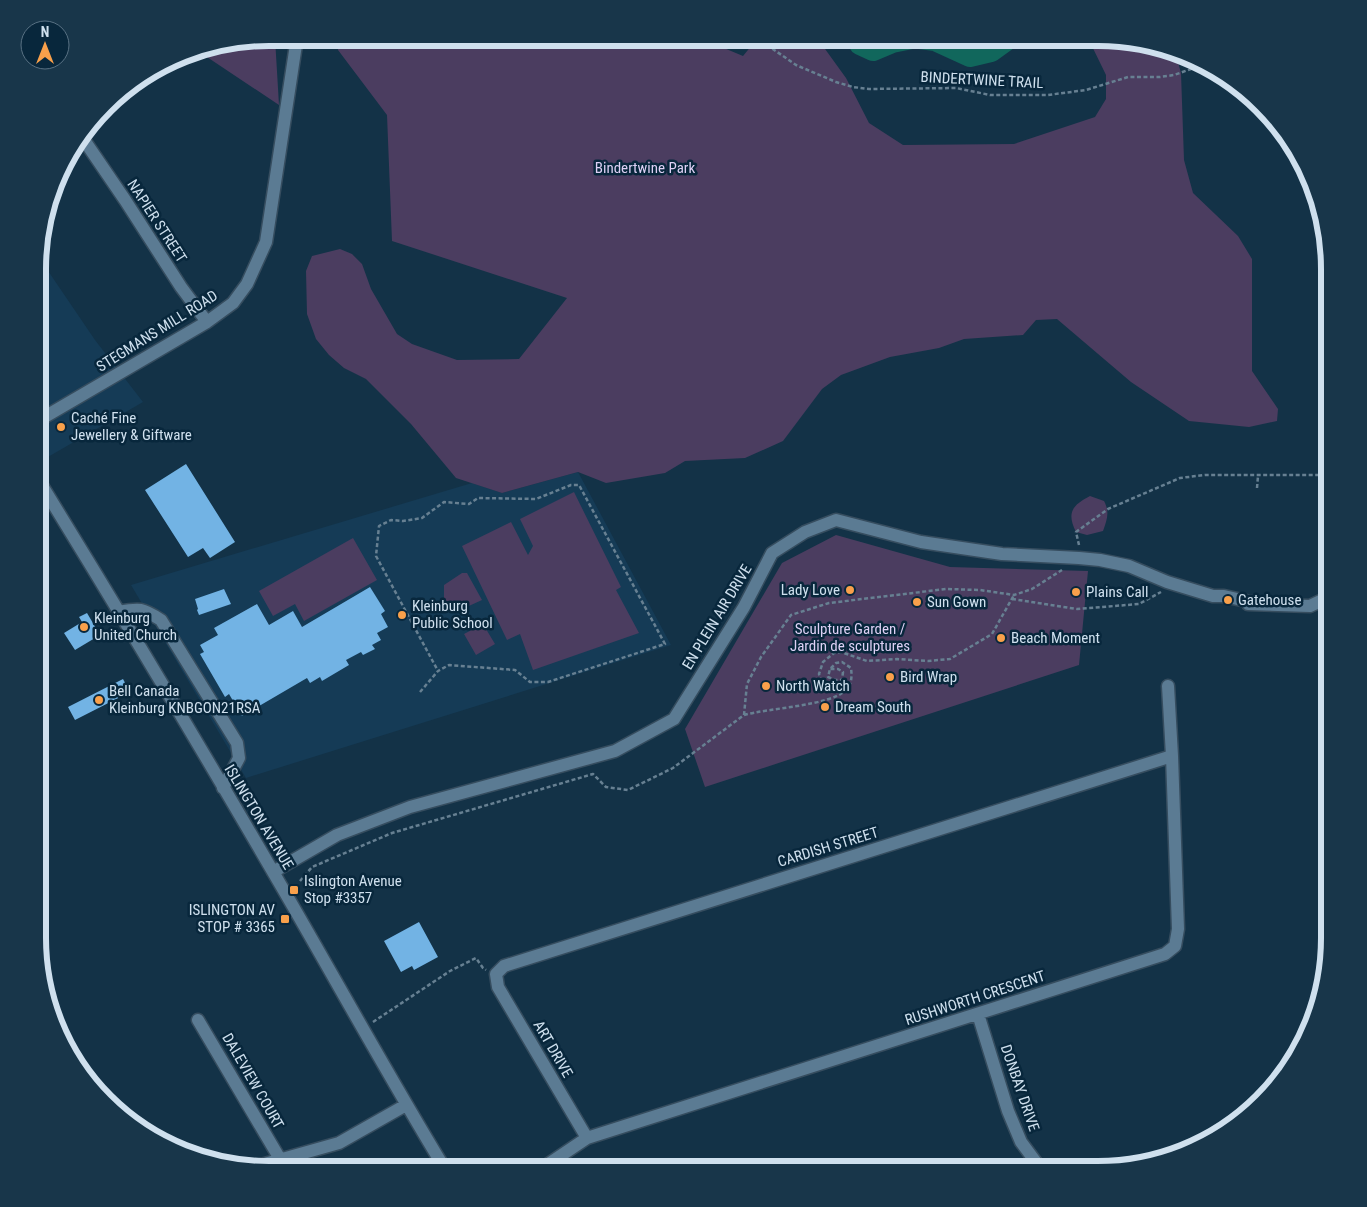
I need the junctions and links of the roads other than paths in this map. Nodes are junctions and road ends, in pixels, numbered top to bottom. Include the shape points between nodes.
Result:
1 (296, 46) edge
2 (86, 142) edge
3 (207, 322) junction
4 (46, 416) edge
5 (46, 494) edge
6 (1321, 601) edge
7 (118, 612) junction
8 (1168, 686) dead end
9 (1172, 756) junction
10 (223, 788) junction
11 (273, 872) junction
12 (496, 974) joint
13 (978, 1014) junction
14 (198, 1020) dead end
15 (406, 1105) junction
16 (587, 1138) junction
17 (280, 1159) junction
18 (274, 1161) edge
19 (440, 1161) edge
20 (553, 1161) edge
21 (1035, 1161) edge

1 - 3 street, STEGMANS MILL ROAD via 266,242 247,284 233,303
2 - 3 street, NAPIER STREET
3 - 4 street, STEGMANS MILL ROAD
5 - 7 street, ISLINGTON AVENUE
6 - 11 street, EN PLEIN AIR DRIVE via 1310,606 1255,603 1213,596 1129,566 1079,558 1002,554 921,542 836,520 805,532 772,553 744,607 674,719 615,751 410,807 337,835
7 - 10 street, ISLINGTON AVENUE
7 - 10 street via 144,610 160,620 237,743 239,758
8 - 9 street, RUSHWORTH CRESCENT
9 - 12 street, CARDISH STREET via 504,966
9 - 13 street, RUSHWORTH CRESCENT via 1178,929 1174,946 1152,959
10 - 11 street, ISLINGTON AVENUE
11 - 15 street, ISLINGTON AVENUE
12 - 16 street, ART DRIVE via 498,987
13 - 16 street, RUSHWORTH CRESCENT
13 - 21 street, DONBAY DRIVE via 1008,1111 1021,1142
14 - 17 street, DALEVIEW COURT
15 - 17 street via 339,1143
15 - 19 street, ISLINGTON AVENUE
16 - 20 street, RUSHWORTH CRESCENT
17 - 18 street

